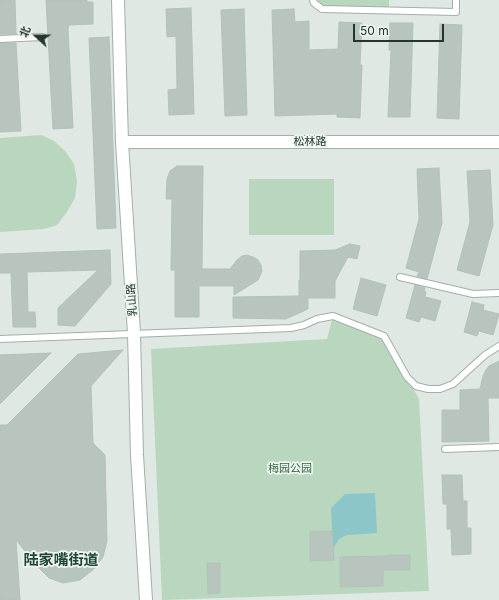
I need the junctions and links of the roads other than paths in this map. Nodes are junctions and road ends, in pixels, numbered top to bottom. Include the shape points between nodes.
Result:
1 (118, 0) edge
2 (313, 0) edge
3 (456, 0) edge
4 (42, 37) dead end
5 (0, 39) edge
6 (122, 142) junction
7 (499, 142) edge
8 (400, 277) dead end
9 (499, 293) edge
10 (134, 333) junction
11 (0, 339) edge
12 (499, 346) edge
13 (499, 447) edge
14 (445, 449) dead end
15 (146, 600) edge

1 - 6 street, 乳山路
2 - 3 lane via 322,9 456,12
4 - 5 lane
6 - 7 street, 松林路
6 - 10 street, 乳山路
8 - 9 lane via 473,294
10 - 11 lane
10 - 12 lane via 292,328 333,316 384,336 407,377 416,386 428,389 440,389 453,384
10 - 15 street, 乳山路 via 137,455
13 - 14 lane

